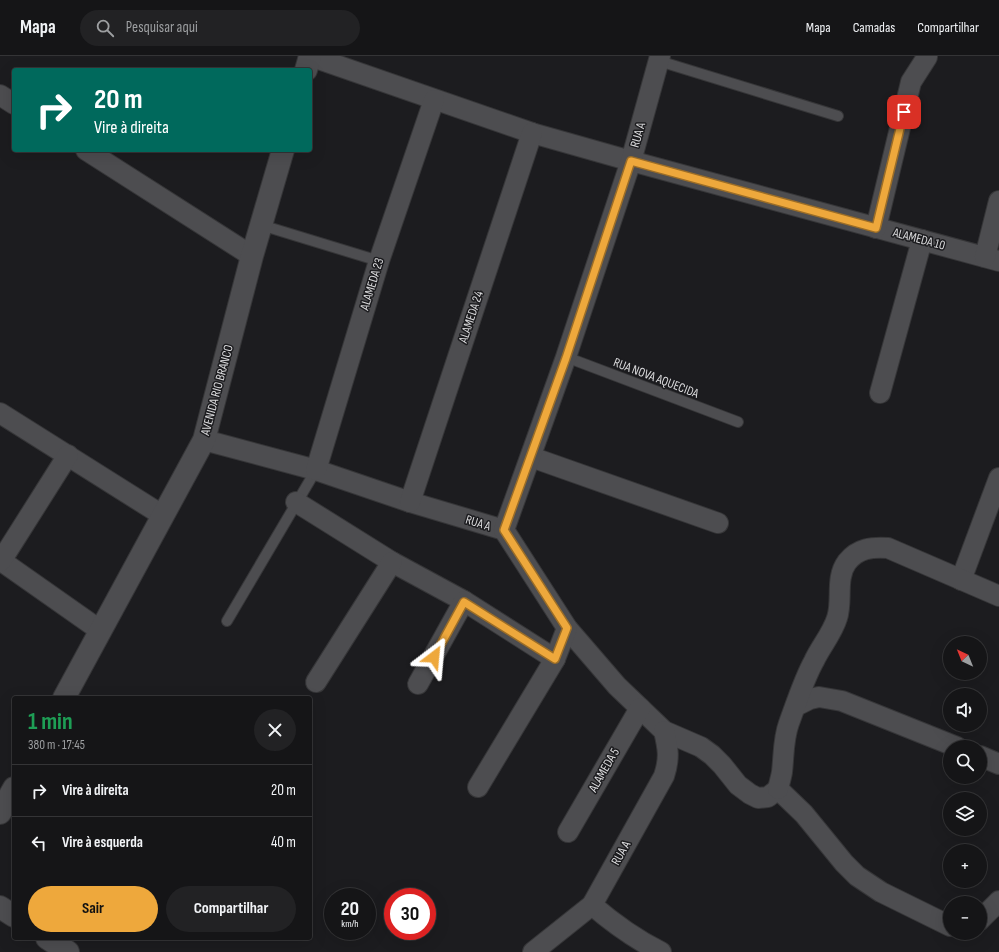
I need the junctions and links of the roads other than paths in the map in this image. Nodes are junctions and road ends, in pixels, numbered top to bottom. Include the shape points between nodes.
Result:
1 (310, 56) edge
2 (927, 57) edge
3 (659, 58) edge
4 (307, 68) edge
5 (0, 95) edge
6 (434, 100) junction
7 (12, 103) edge
8 (838, 116) dead end
9 (532, 133) junction
10 (89, 152) edge
11 (282, 152) edge
12 (631, 161) junction
13 (999, 201) edge
14 (261, 225) junction
15 (876, 228) junction
16 (922, 240) junction
17 (252, 256) junction
18 (992, 259) edge
19 (379, 261) junction
20 (566, 358) junction
21 (880, 393) dead end
22 (0, 413) edge
23 (738, 422) dead end
24 (204, 440) junction
25 (68, 455) junction
26 (531, 457) junction
27 (316, 470) junction
28 (999, 478) edge
29 (296, 502) junction
30 (410, 502) junction
31 (162, 515) junction
32 (718, 523) dead end
33 (504, 530) junction
34 (1, 560) edge
35 (392, 562) junction
36 (961, 580) junction
37 (999, 596) edge
38 (464, 602) junction
39 (227, 621) dead end
40 (567, 628) junction
41 (101, 632) junction
42 (555, 659) junction
43 (316, 682) dead end
44 (418, 684) dead end
45 (65, 696) edge
46 (796, 706) junction
47 (640, 708) junction
48 (664, 731) junction
49 (943, 741) edge
50 (987, 759) edge
51 (999, 764) edge
52 (478, 788) dead end
53 (778, 789) junction
54 (12, 792) edge
55 (0, 813) edge
56 (568, 832) dead end
57 (999, 901) edge
58 (592, 905) junction
59 (0, 907) edge
60 (987, 913) edge
61 (12, 915) edge
62 (943, 923) edge
63 (50, 940) edge
64 (68, 952) edge
65 (533, 952) edge
66 (661, 952) edge

1 - 4 street
1 - 6 street, ALAMEDA 10
2 - 15 street via 911,82
3 - 8 lane
3 - 12 street, RUA A
5 - 7 street
6 - 9 street, ALAMEDA 10
6 - 19 street, ALAMEDA 23
9 - 12 street, ALAMEDA 10
9 - 30 street, ALAMEDA 24
10 - 17 street
11 - 14 street, AVENIDA RIO BRANCO
12 - 15 street, ALAMEDA 10
12 - 20 street, RUA A
13 - 18 street
14 - 17 street, AVENIDA RIO BRANCO
14 - 19 lane
15 - 16 street, ALAMEDA 10
16 - 18 street, ALAMEDA 10
16 - 21 street
17 - 24 street, AVENIDA RIO BRANCO
19 - 27 street, ALAMEDA 23
20 - 23 lane, RUA NOVA AQUECIDA
20 - 26 street, RUA A
22 - 25 street
24 - 27 street, RUA A
24 - 31 street, AVENIDA RIO BRANCO
25 - 31 street
25 - 34 street
26 - 32 street
26 - 33 street, RUA A
27 - 29 lane
27 - 30 street, RUA A
28 - 36 street
29 - 35 street
29 - 39 lane
30 - 33 street, RUA A
31 - 41 street, AVENIDA RIO BRANCO
33 - 40 street
34 - 41 street
35 - 38 street
35 - 43 street
36 - 37 street
36 - 46 street via 888,548 862,549 852,556 846,564 841,580 839,615 835,627 813,663
38 - 42 street
38 - 44 street
40 - 42 street
40 - 47 street
41 - 45 street, AVENIDA RIO BRANCO
42 - 52 street
46 - 49 street via 819,697 842,701
46 - 53 street via 784,739
47 - 48 street
47 - 56 street, ALAMEDA 5
48 - 53 street via 712,755 738,785 750,794 758,798 768,797
48 - 58 street, RUA A via 668,753 664,776
50 - 51 street
53 - 62 street via 804,814 857,876 881,892
54 - 55 street
57 - 60 street
58 - 65 street, RUA A
58 - 66 street via 617,926
59 - 61 street
63 - 64 street

